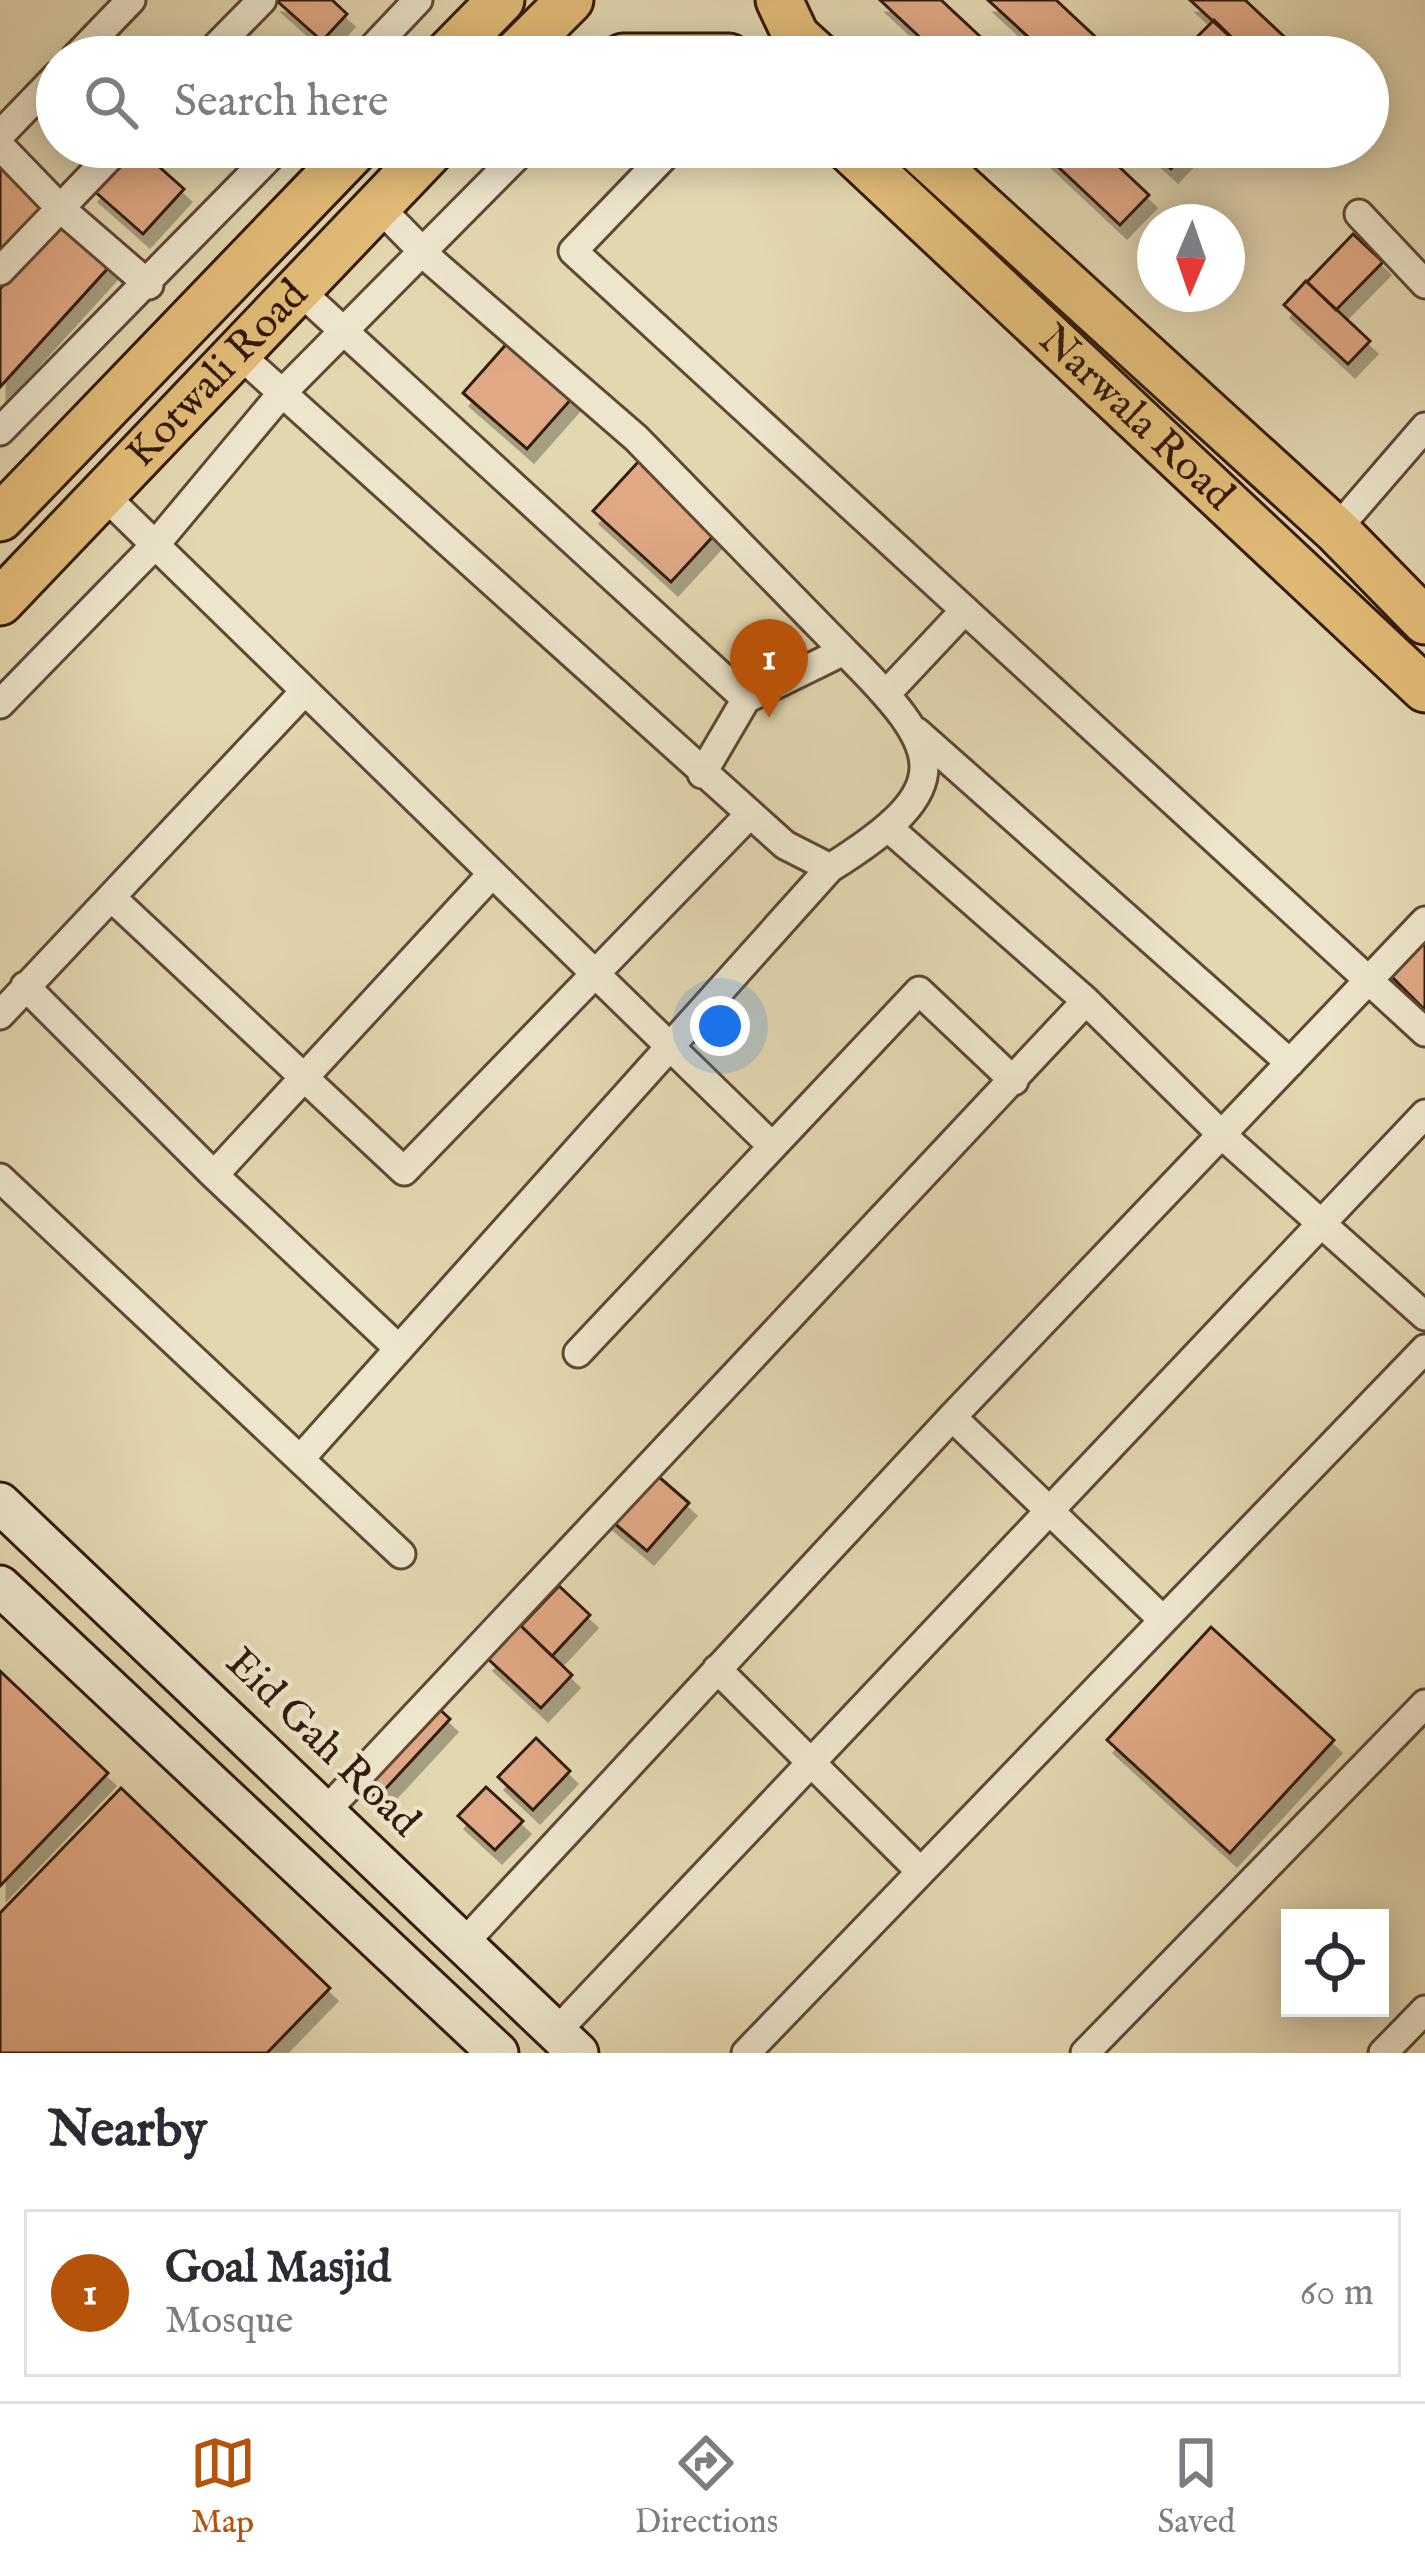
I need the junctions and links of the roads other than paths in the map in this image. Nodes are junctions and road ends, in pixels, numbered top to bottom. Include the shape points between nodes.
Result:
1 (131, 0) edge
2 (262, 0) edge
3 (418, 0) edge
4 (501, 0) edge
5 (570, 0) edge
6 (779, 0) edge
7 (96, 36) edge
8 (227, 36) edge
9 (384, 36) edge
10 (466, 36) edge
11 (534, 36) edge
12 (796, 36) edge
13 (36, 98) edge
14 (0, 135) edge
15 (0, 146) edge
16 (99, 168) edge
17 (259, 168) edge
18 (337, 168) edge
19 (416, 168) edge
20 (505, 168) edge
21 (653, 168) edge
22 (869, 168) edge
23 (939, 168) edge
24 (60, 208) junction
25 (380, 209) junction
26 (1359, 214) dead end
27 (421, 250) junction
28 (0, 272) edge
29 (1425, 284) edge
30 (149, 285) junction
31 (301, 292) junction
32 (345, 332) junction
33 (241, 355) junction
34 (282, 393) junction
35 (3, 421) edge
36 (1425, 427) edge
37 (104, 495) junction
38 (0, 518) edge
39 (1336, 530) junction
40 (155, 545) junction
41 (0, 602) edge
42 (965, 610) junction
43 (1425, 621) edge
44 (844, 651) junction
45 (1425, 689) edge
46 (304, 692) junction
47 (887, 693) junction
48 (746, 699) junction
49 (0, 704) edge
50 (917, 732) junction
51 (702, 774) junction
52 (749, 815) junction
53 (891, 830) junction
54 (830, 868) junction
55 (491, 875) junction
56 (111, 897) junction
57 (1425, 921) edge
58 (594, 975) junction
59 (1370, 980) junction
60 (25, 986) junction
61 (1085, 1001) junction
62 (0, 1015) edge
63 (1425, 1032) edge
64 (669, 1047) junction
65 (1290, 1064) junction
66 (304, 1078) junction
67 (1014, 1081) junction
68 (1425, 1114) edge
69 (1222, 1136) junction
70 (772, 1146) junction
71 (214, 1175) junction
72 (0, 1178) edge
73 (1322, 1220) junction
74 (1425, 1316) edge
75 (399, 1349) junction
76 (1425, 1349) edge
77 (578, 1353) dead end
78 (952, 1417) junction
79 (301, 1458) junction
80 (0, 1503) edge
81 (1047, 1508) junction
82 (401, 1554) dead end
83 (0, 1586) edge
84 (1162, 1619) junction
85 (717, 1669) junction
86 (1425, 1705) edge
87 (809, 1760) junction
88 (325, 1812) junction
89 (920, 1871) junction
90 (463, 1944) junction
91 (1422, 2020) edge
92 (567, 2043) edge
93 (498, 2053) edge
94 (746, 2053) edge
95 (1084, 2053) edge
96 (1383, 2053) edge

1 - 7 street
2 - 8 street
3 - 9 street
4 - 10 main road
5 - 11 main road
6 - 12 main road
13 - 14 street
15 - 24 street
16 - 24 street
17 - 30 street
18 - 38 main road, Kotwali Road
19 - 25 main road, Kotwali Road
20 - 27 street
21 - 42 street via 573,251
22 - 45 main road, Narwala Road
23 - 39 main road
24 - 28 street
24 - 30 street
25 - 27 street
25 - 31 main road, Kotwali Road
26 - 29 street
27 - 32 street
27 - 44 street via 635,439
30 - 35 street
31 - 32 street
31 - 33 main road, Kotwali Road
32 - 34 street
32 - 48 street
33 - 34 street
33 - 37 main road, Kotwali Road
34 - 40 street
34 - 51 street
36 - 39 street
37 - 40 street
37 - 41 main road, Kotwali Road
39 - 43 main road
40 - 46 street
40 - 49 street
42 - 47 street
42 - 59 street
44 - 47 street
44 - 48 street
46 - 55 street
46 - 56 street
47 - 50 street
48 - 51 street
50 - 53 street via 918,798
50 - 65 street
51 - 52 street
52 - 54 street
52 - 58 street
53 - 54 street
53 - 61 street
54 - 64 street
55 - 58 street
55 - 66 street
56 - 60 street
56 - 66 street
57 - 59 street
58 - 64 street
58 - 66 street via 404,1171
59 - 63 street
59 - 65 street
60 - 62 street
60 - 71 street
61 - 67 street
61 - 69 street
64 - 70 street
64 - 75 street
65 - 69 street
66 - 71 street
67 - 70 street via 919,992
67 - 88 street
68 - 73 street
69 - 73 street
69 - 78 street
70 - 77 street
71 - 75 street
72 - 79 street
73 - 74 street
73 - 81 street
75 - 79 street
76 - 84 street
78 - 81 street
78 - 85 street
79 - 82 street
80 - 88 main road, Eid Gah Road
81 - 84 street
81 - 87 street
83 - 93 main road
84 - 89 street
85 - 87 street
85 - 90 street
86 - 95 street
87 - 89 street
87 - 92 street
88 - 90 main road, Eid Gah Road
89 - 94 street
90 - 92 main road, Eid Gah Road
91 - 96 street

